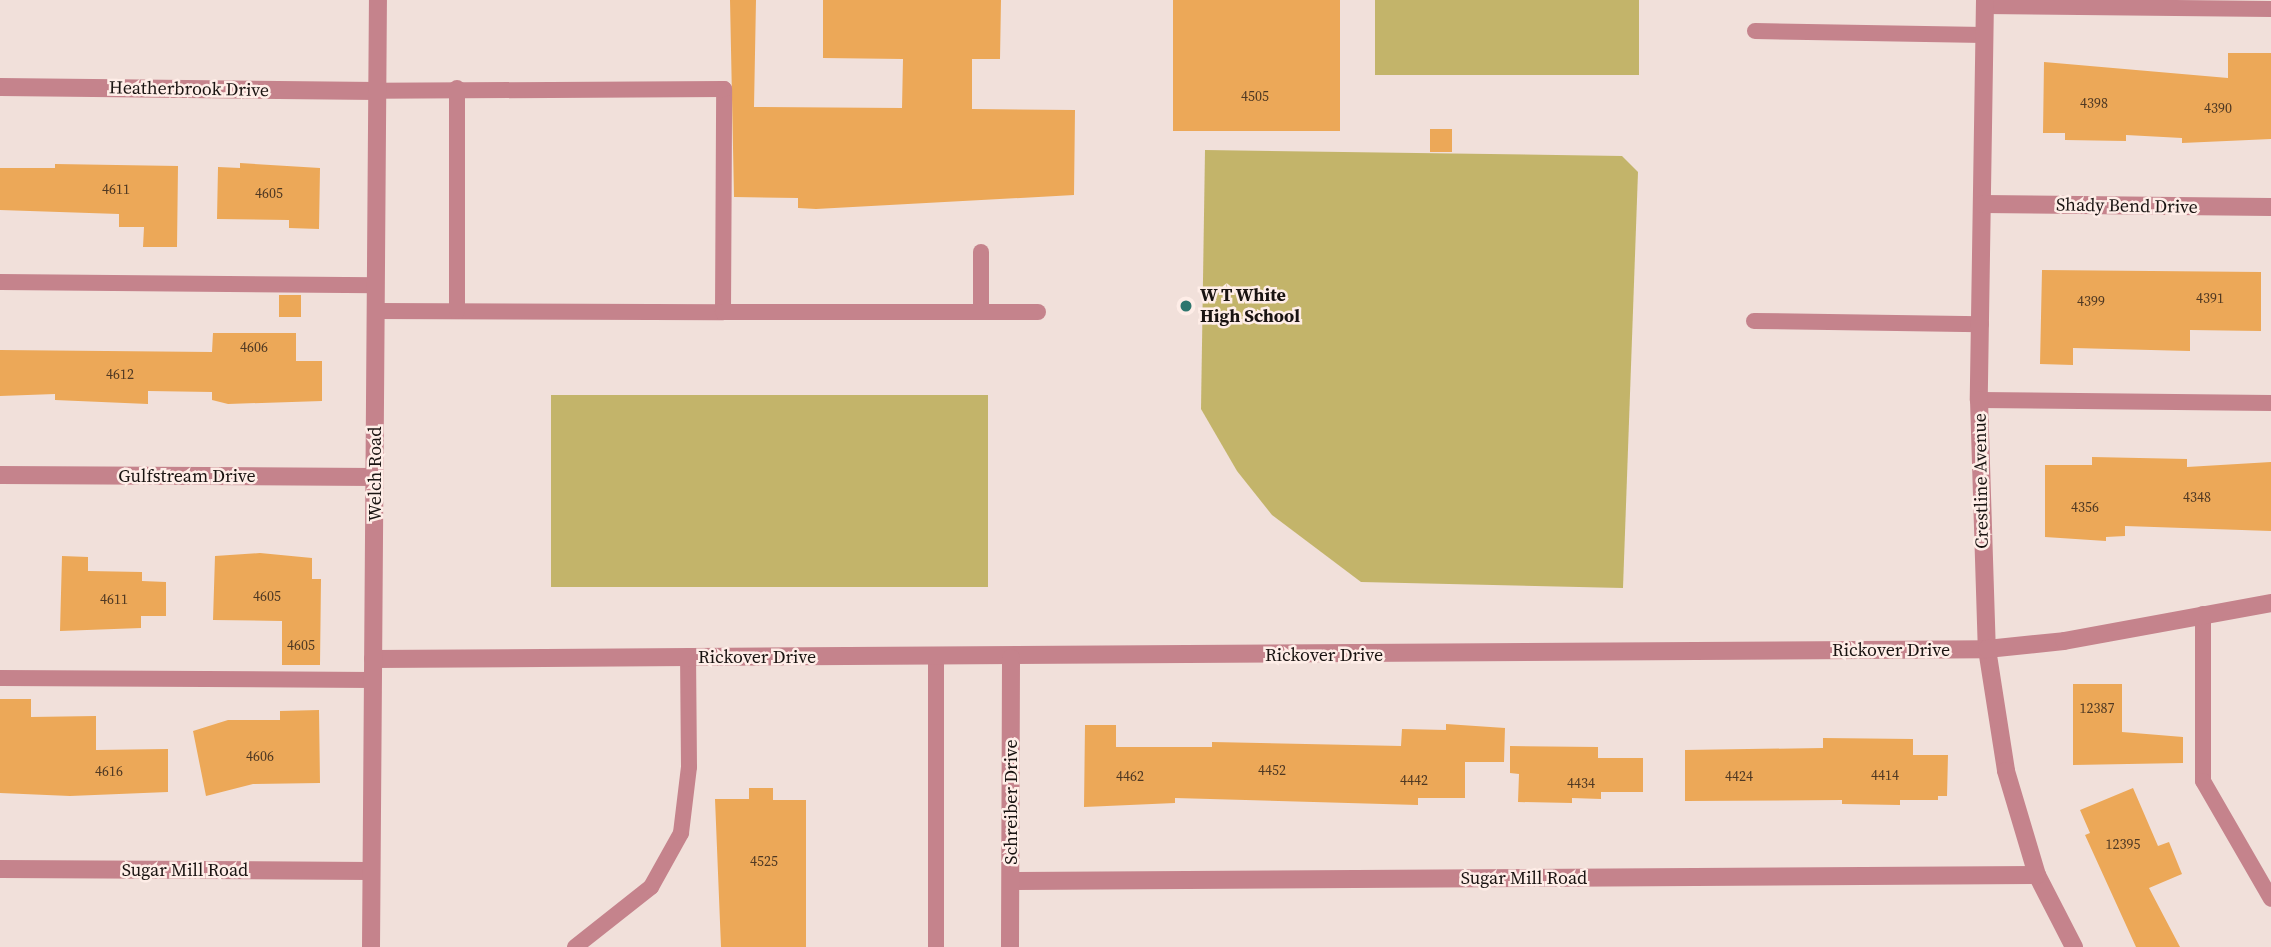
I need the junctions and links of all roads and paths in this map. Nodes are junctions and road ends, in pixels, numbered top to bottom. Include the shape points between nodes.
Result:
1 (378, 0) edge
2 (1985, 3) edge
3 (2271, 9) edge
4 (1755, 32) dead end
5 (1984, 34) junction
6 (0, 88) edge
7 (457, 88) junction
8 (377, 91) junction
9 (1983, 204) junction
10 (2271, 207) edge
11 (981, 252) dead end
12 (0, 282) edge
13 (376, 285) junction
14 (376, 311) junction
15 (457, 311) junction
16 (723, 312) junction
17 (981, 312) junction
18 (1038, 312) dead end
19 (1754, 321) dead end
20 (1980, 324) junction
21 (1979, 400) junction
22 (2271, 403) edge
23 (0, 475) edge
24 (374, 477) junction
25 (2271, 603) edge
26 (2203, 614) junction
27 (1987, 649) junction
28 (688, 656) junction
29 (936, 657) junction
30 (1011, 658) junction
31 (373, 659) junction
32 (0, 678) edge
33 (373, 680) junction
34 (0, 869) edge
35 (371, 871) junction
36 (2037, 874) junction
37 (1011, 881) junction
38 (2271, 899) edge
39 (371, 947) edge
40 (576, 947) edge
41 (936, 947) edge
42 (1010, 947) edge
43 (2074, 947) edge

1 - 8 street, Welch Road
2 - 3 lane
2 - 5 street, Crestline Avenue
4 - 5 lane
5 - 9 street, Crestline Avenue
6 - 8 street, Heatherbrook Drive
7 - 8 lane
7 - 15 lane
7 - 16 lane via 724,89
8 - 13 street, Welch Road
9 - 10 street, Shady Bend Drive
9 - 20 street, Crestline Avenue
11 - 17 lane
12 - 13 lane
13 - 14 street, Welch Road
14 - 15 lane
14 - 24 street, Welch Road
15 - 16 lane
16 - 17 lane
17 - 18 lane
19 - 20 lane
20 - 21 street, Crestline Avenue
21 - 22 lane
21 - 27 street, Crestline Avenue
23 - 24 street, Gulfstream Drive
24 - 31 street, Welch Road
25 - 26 street, Rickover Drive
26 - 27 street, Rickover Drive via 2064,641
26 - 38 lane via 2203,782
27 - 30 street, Rickover Drive
27 - 36 street, Crestline Avenue via 2006,771
28 - 29 street, Rickover Drive
28 - 31 street, Rickover Drive
28 - 40 lane via 690,767 681,833 651,887
29 - 30 street, Rickover Drive
29 - 41 lane
30 - 37 street, Schreiber Drive
31 - 33 street, Welch Road
32 - 33 lane
33 - 35 street, Welch Road
34 - 35 street, Sugar Mill Road
35 - 39 street, Welch Road
36 - 37 street, Sugar Mill Road
36 - 43 street, Crestline Avenue
37 - 42 street, Schreiber Drive

